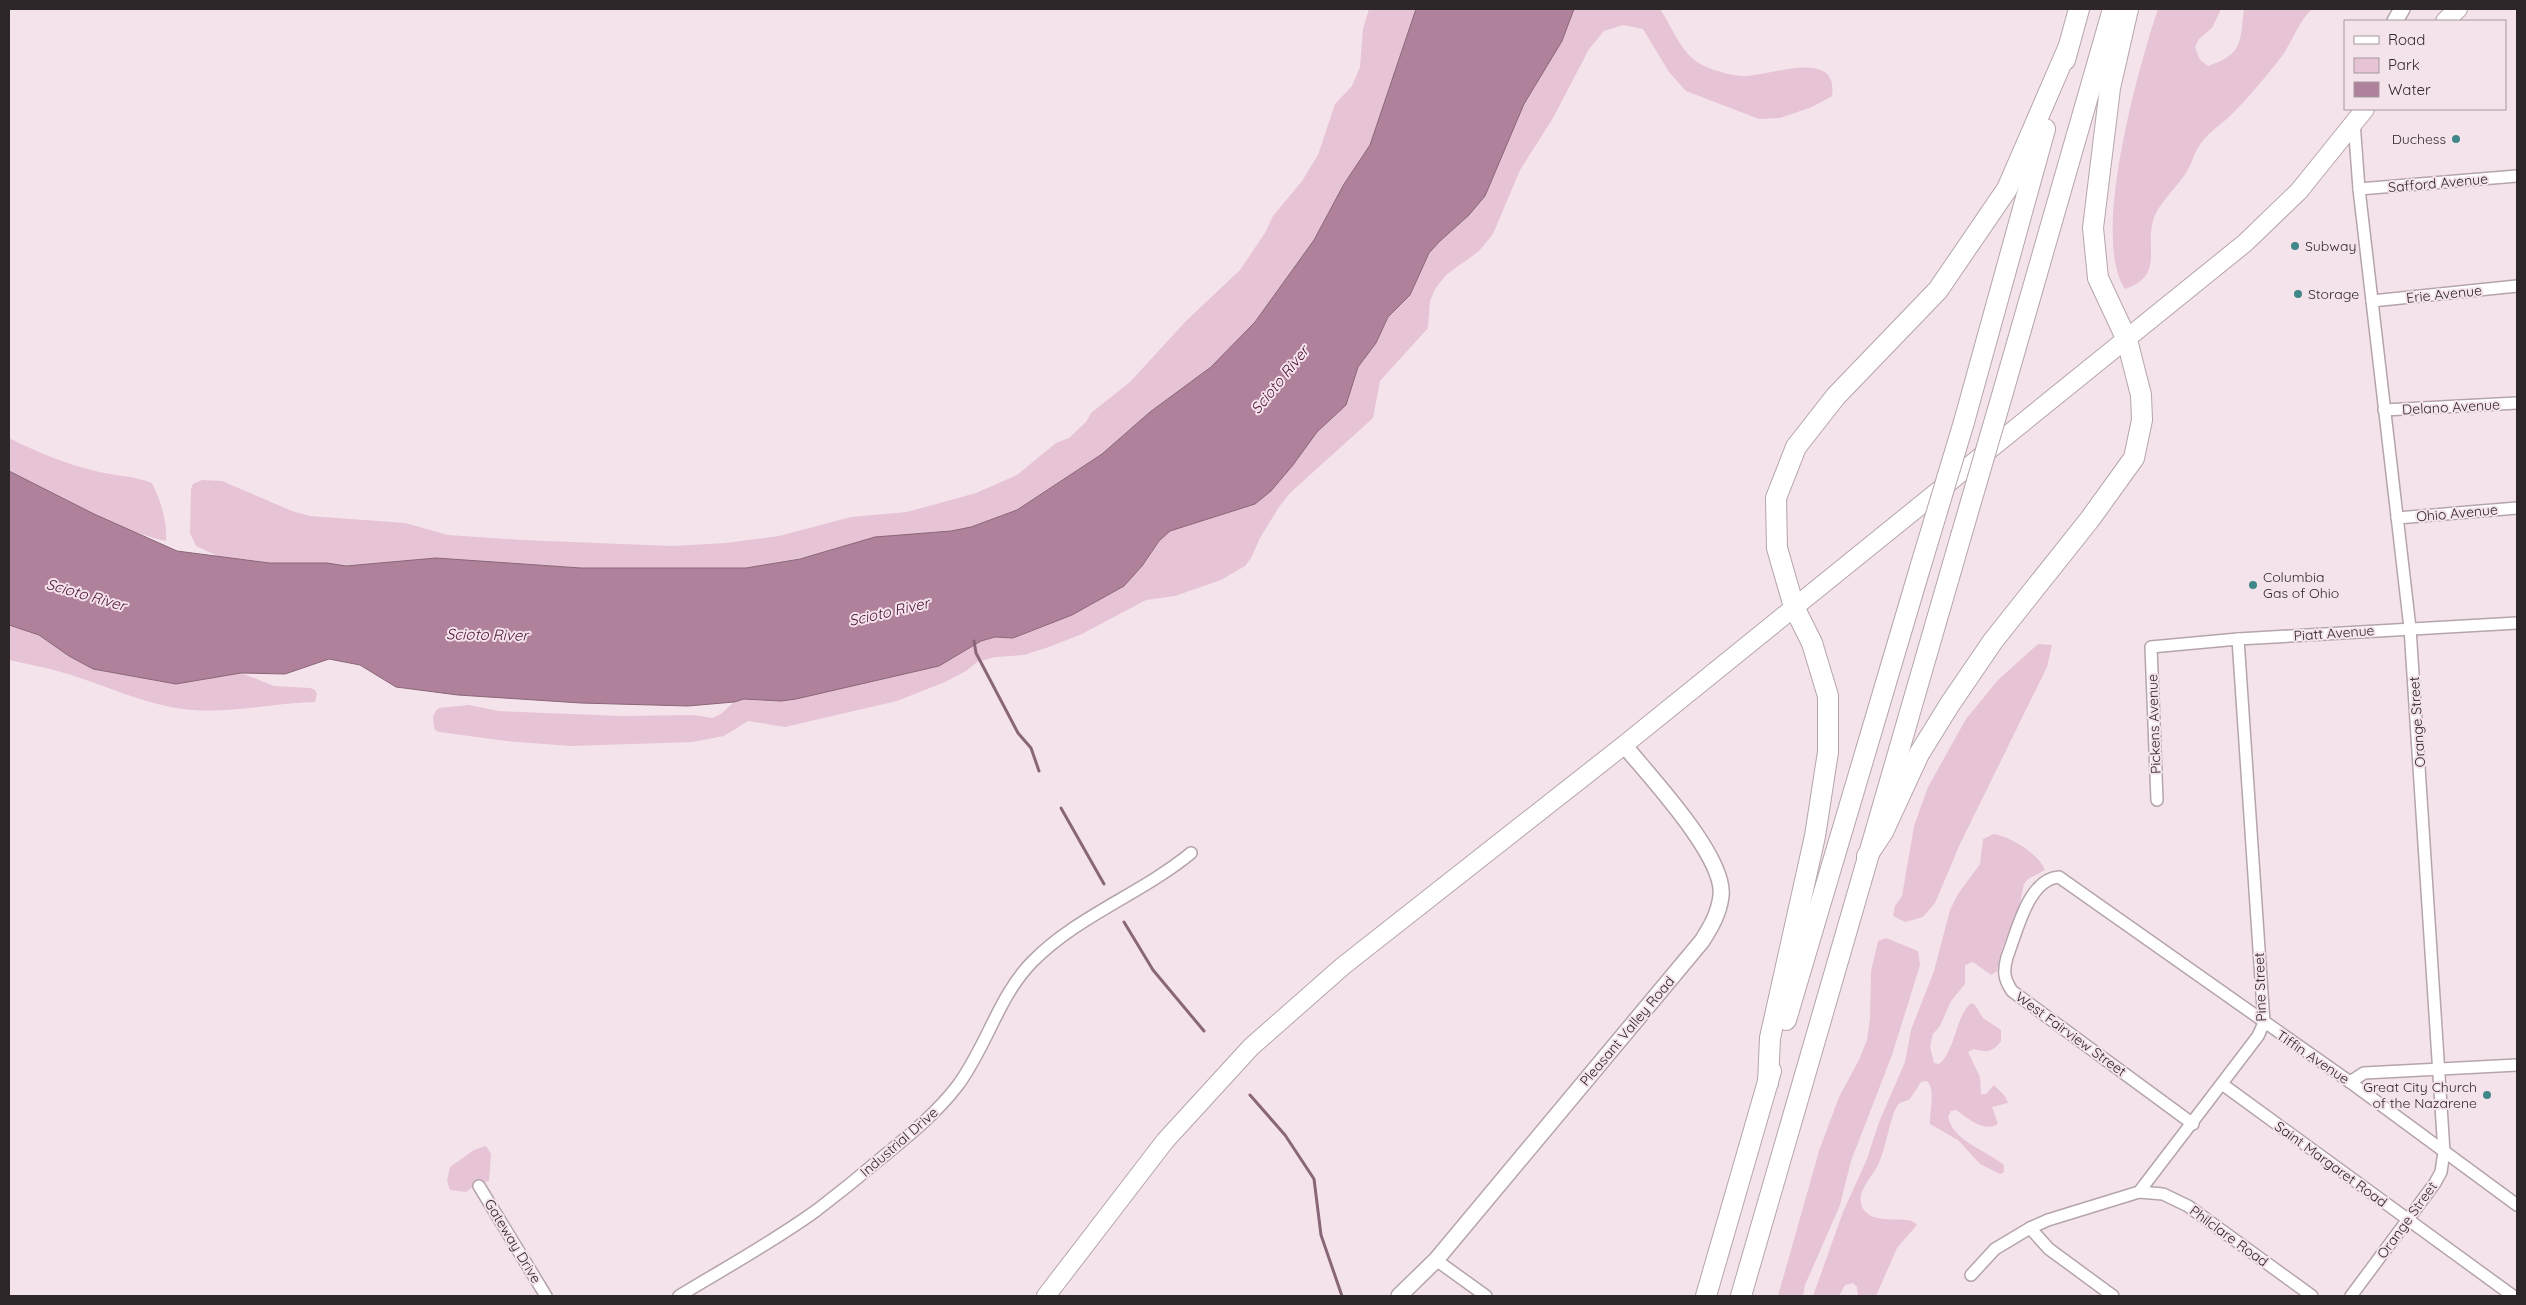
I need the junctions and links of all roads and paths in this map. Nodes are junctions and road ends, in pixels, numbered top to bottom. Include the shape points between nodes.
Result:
1 (2079, 9) edge
2 (2113, 9) edge
3 (2128, 9) edge
4 (2402, 9) edge
5 (2458, 9) edge
6 (2396, 20) edge
7 (2446, 20) edge
8 (2068, 48) junction
9 (2358, 113) edge
10 (2517, 176) edge
11 (2358, 190) junction
12 (2517, 286) edge
13 (2372, 301) junction
14 (2127, 340) junction
15 (2517, 403) edge
16 (2384, 410) junction
17 (2517, 508) edge
18 (2397, 518) junction
19 (1794, 607) junction
20 (2517, 623) edge
21 (2410, 628) junction
22 (2238, 639) junction
23 (2151, 647) joint
24 (1624, 745) junction
25 (2157, 800) dead end
26 (1191, 853) dead end
27 (1867, 856) junction
28 (2059, 877) joint
29 (2264, 1023) junction
30 (2517, 1065) edge
31 (2440, 1069) junction
32 (2350, 1082) junction
33 (1768, 1083) junction
34 (2222, 1084) junction
35 (2193, 1124) junction
36 (2444, 1152) junction
37 (479, 1186) dead end
38 (2139, 1192) junction
39 (2517, 1205) edge
40 (2408, 1219) junction
41 (2030, 1228) junction
42 (1436, 1260) junction
43 (1970, 1275) dead end
44 (546, 1296) edge
45 (679, 1296) edge
46 (1046, 1296) edge
47 (1399, 1296) edge
48 (1486, 1296) edge
49 (1706, 1296) edge
50 (1741, 1296) edge
51 (2113, 1296) edge
52 (2312, 1296) edge
53 (2351, 1296) edge
54 (2513, 1296) edge

1 - 8 highway
2 - 27 highway, bridge
3 - 14 highway via 2110,88 2093,228 2098,278
4 - 6 street
5 - 7 main road
8 - 19 highway via 2007,189 1974,239 1938,290 1836,396 1796,446 1776,498 1777,548
8 - 33 highway, bridge via 1964,422
9 - 11 street, Orange Street
9 - 14 main road via 2299,191 2271,219
10 - 11 street, Safford Avenue
11 - 13 street, Orange Street
12 - 13 street, Erie Avenue
13 - 16 street, Orange Street
14 - 19 main road
14 - 27 highway via 2141,395 2140,439 2134,458 1993,641 1950,704 1919,754 1884,832
15 - 16 street, Delano Avenue
16 - 18 street, Orange Street
17 - 18 street, Ohio Avenue
18 - 21 street, Orange Street
19 - 24 main road
19 - 33 highway via 1812,643 1828,696 1828,752 1815,836 1770,1038
20 - 21 street, Piatt Avenue
21 - 22 street, Piatt Avenue
21 - 31 street, Orange Street
22 - 23 street, Piatt Avenue
22 - 29 street, Pine Street
23 - 25 street, Pickens Avenue
24 - 42 street, Pleasant Valley Road via 1712,859 1721,882 1722,895 1714,921 1702,941
24 - 46 main road via 1343,966 1252,1047 1164,1141
26 - 45 street, Industrial Drive via 1064,935 1031,963 1002,1002 976,1057 958,1085 915,1131 816,1210
27 - 50 highway
28 - 29 street, Tiffin Avenue
28 - 35 street, West Fairview Street via 2048,878 2032,894 2007,957 2005,981 2012,991
29 - 32 street, Tiffin Avenue
29 - 34 street, Pine Street
30 - 31 street
31 - 32 street via 2364,1073
31 - 36 street, Orange Street
32 - 36 street, Tiffin Avenue
33 - 49 highway
34 - 35 street, Pine Street
34 - 40 street, Saint Margaret Road
35 - 38 street, Pine Street
36 - 39 street, Tiffin Avenue
36 - 40 street, Orange Street via 2441,1172
37 - 44 street, Gateway Drive
38 - 41 street
38 - 52 street, Philclare Road via 2163,1194 2181,1202
40 - 53 street, Orange Street
40 - 54 street, Saint Margaret Road
41 - 43 street via 1995,1249
41 - 51 street via 2050,1249
42 - 47 street, Pleasant Valley Road
42 - 48 street

